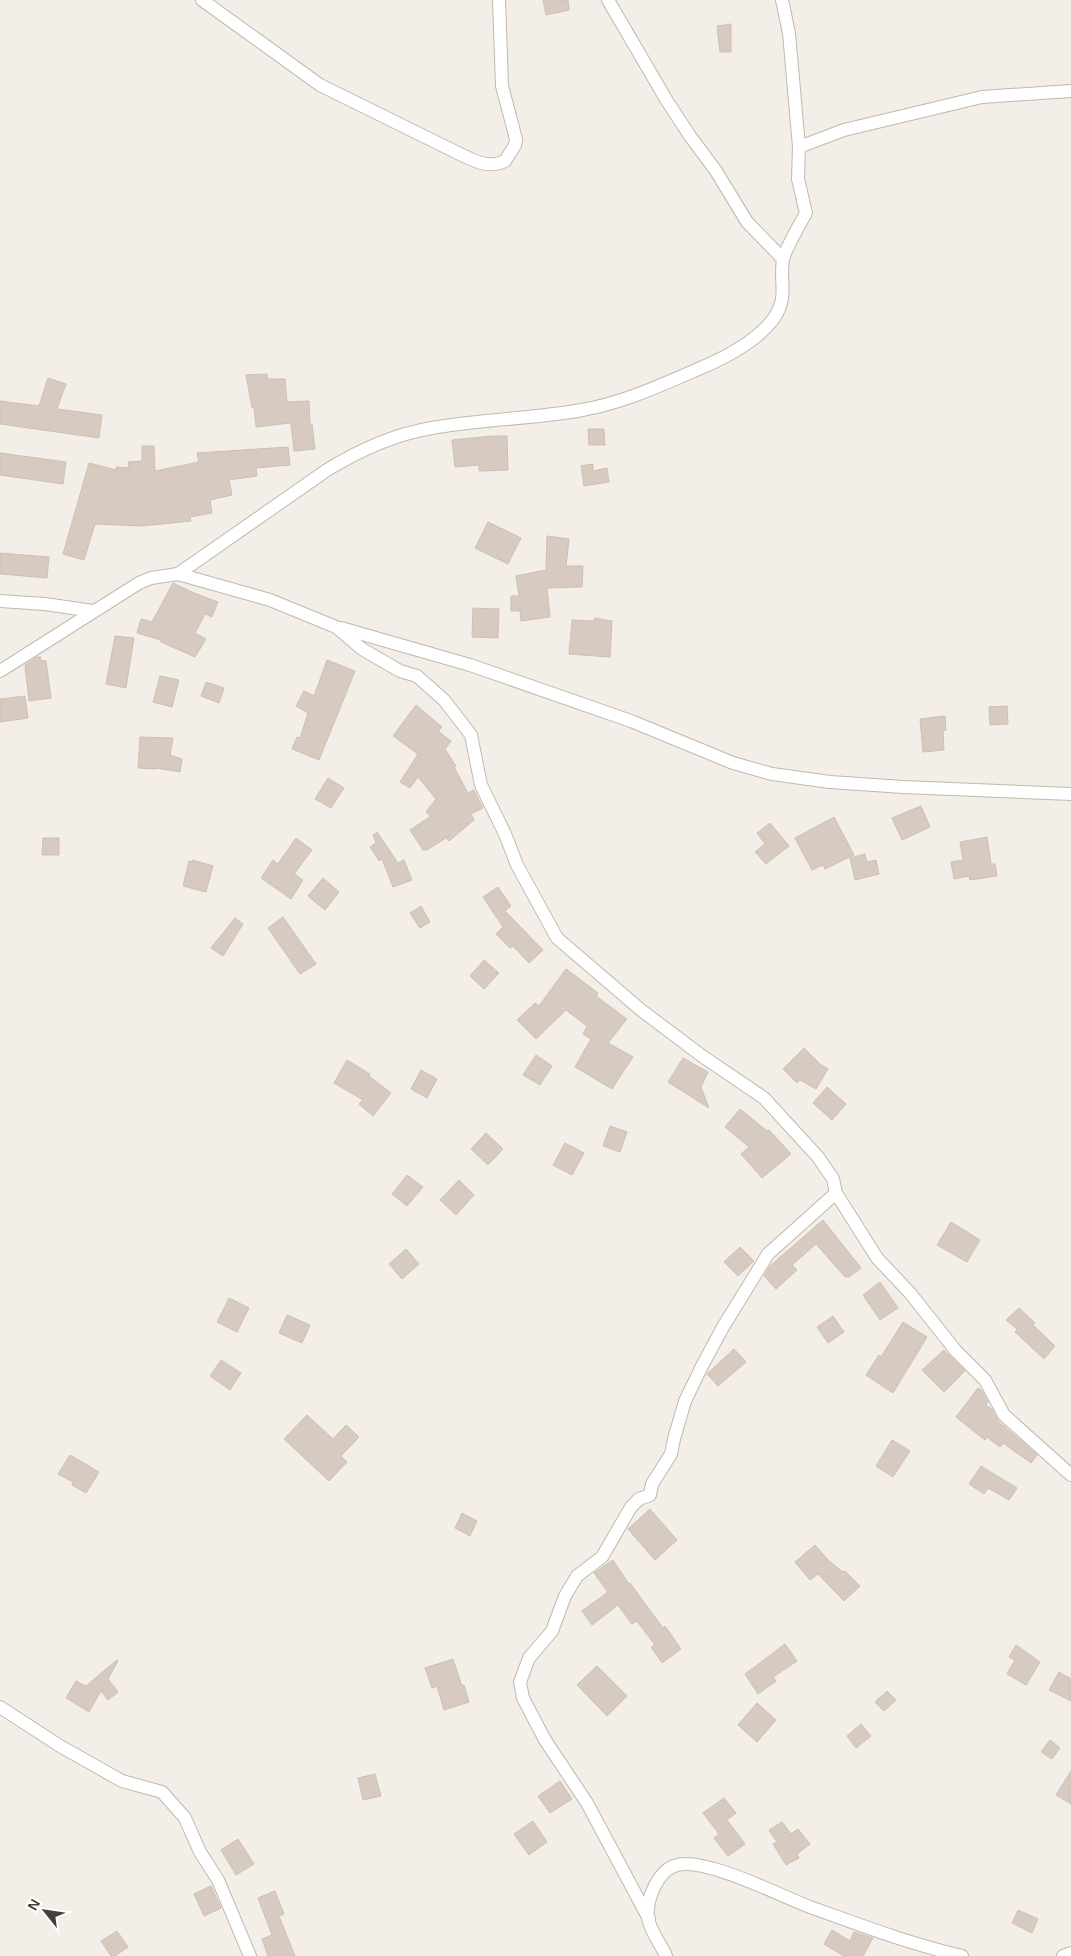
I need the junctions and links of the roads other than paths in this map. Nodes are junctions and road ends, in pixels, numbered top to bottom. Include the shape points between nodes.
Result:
1 (202, 0) edge
2 (499, 0) edge
3 (608, 0) edge
4 (782, 0) edge
5 (1071, 90) edge
6 (799, 147) junction
7 (783, 259) junction
8 (178, 574) junction
9 (0, 602) edge
10 (93, 610) junction
11 (336, 627) junction
12 (0, 671) edge
13 (1071, 794) edge
14 (836, 1193) junction
15 (1071, 1474) edge
16 (0, 1707) edge
17 (648, 1919) junction
18 (1071, 1953) edge
19 (250, 1956) edge
20 (666, 1956) edge
21 (962, 1956) edge
22 (1063, 1956) edge

1 - 2 street via 320,84 469,158 492,165 505,161 516,139 502,86
3 - 7 street via 667,101 747,222
4 - 6 street via 789,33
5 - 6 street via 982,96 844,130
6 - 7 street via 798,179 806,213
7 - 8 street via 784,293 775,317 759,335 719,360 659,387 609,404 540,417 432,428 379,444 345,458
8 - 10 street via 139,583
8 - 11 street via 270,600
9 - 10 street
10 - 12 street
11 - 13 street via 470,665 631,721 733,763 772,774 903,787
11 - 14 street via 362,649 400,671 417,676 444,700 471,736 481,785 517,865 557,938 641,1010 764,1098 818,1157 833,1179
14 - 15 street via 877,1258 956,1351 986,1380 1004,1415
14 - 17 street via 768,1254 702,1366 685,1401 672,1454 652,1484 650,1495 631,1507 602,1557 577,1576 565,1596 552,1631 529,1658 520,1682 523,1698 540,1731 587,1803
16 - 19 street via 122,1781 162,1792 185,1818 200,1852 218,1880
17 - 20 street
17 - 21 street via 655,1885 667,1871 676,1865 697,1864 899,1939
18 - 22 street

